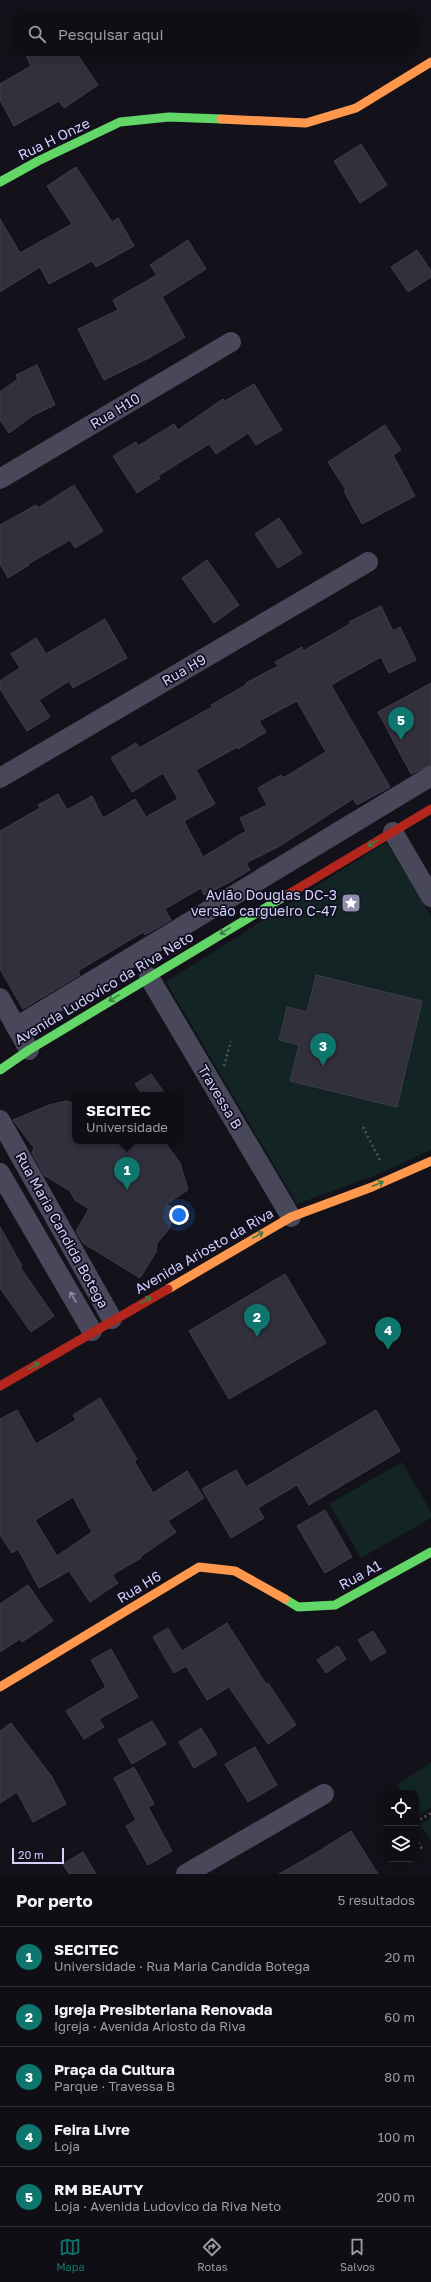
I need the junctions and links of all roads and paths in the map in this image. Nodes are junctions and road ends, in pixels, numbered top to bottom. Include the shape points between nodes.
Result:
1 (431, 62) edge
2 (0, 182) edge
3 (231, 342) dead end
4 (0, 480) edge
5 (368, 562) dead end
6 (431, 776) edge
7 (0, 778) edge
8 (431, 809) edge
9 (393, 832) junction
10 (431, 897) edge
11 (149, 977) junction
12 (0, 998) edge
13 (16, 1027) junction
14 (29, 1050) junction
15 (0, 1070) edge
16 (0, 1120) edge
17 (363, 1127) dead end
18 (431, 1160) edge
19 (0, 1173) edge
20 (388, 1179) junction
21 (54, 1215) junction
22 (291, 1217) junction
23 (32, 1227) junction
24 (112, 1319) junction
25 (92, 1331) junction
26 (0, 1386) edge
27 (431, 1552) edge
28 (298, 1607) joint
29 (0, 1687) edge
30 (324, 1794) dead end
31 (431, 1813) edge
32 (419, 1820) edge
33 (419, 1844) edge
34 (423, 1851) dead end
35 (186, 1874) edge

1 - 2 street, Rua H Onze via 356,108 306,124 169,117 120,122
3 - 4 street, Rua H10
5 - 7 street, Rua H9
6 - 13 street
8 - 9 street, Avenida Ludovico da Riva Neto
9 - 10 street
9 -> 11 street, Avenida Ludovico da Riva Neto
11 -> 14 street, Avenida Ludovico da Riva Neto
11 - 22 street, Travessa B
12 - 13 street
13 - 14 street
14 - 15 street, Avenida Ludovico da Riva Neto
16 - 21 street, Rua Maria Candida Botega
17 - 20 path
18 - 20 street, Avenida Ariosto da Riva
19 - 23 street, Rua Maria Candida Botega
22 -> 20 street, Avenida Ariosto da Riva
21 - 23 street
21 - 24 street, Rua Maria Candida Botega
24 -> 22 street, Avenida Ariosto da Riva
25 -> 23 street, Rua Maria Candida Botega
24 - 25 street, Avenida Ariosto da Riva
26 -> 25 street, Avenida Ariosto da Riva
27 - 28 street, Rua A1 via 335,1605
28 - 29 street, Rua H6 via 235,1571 199,1566
30 - 35 street
31 - 32 path
33 - 34 path

